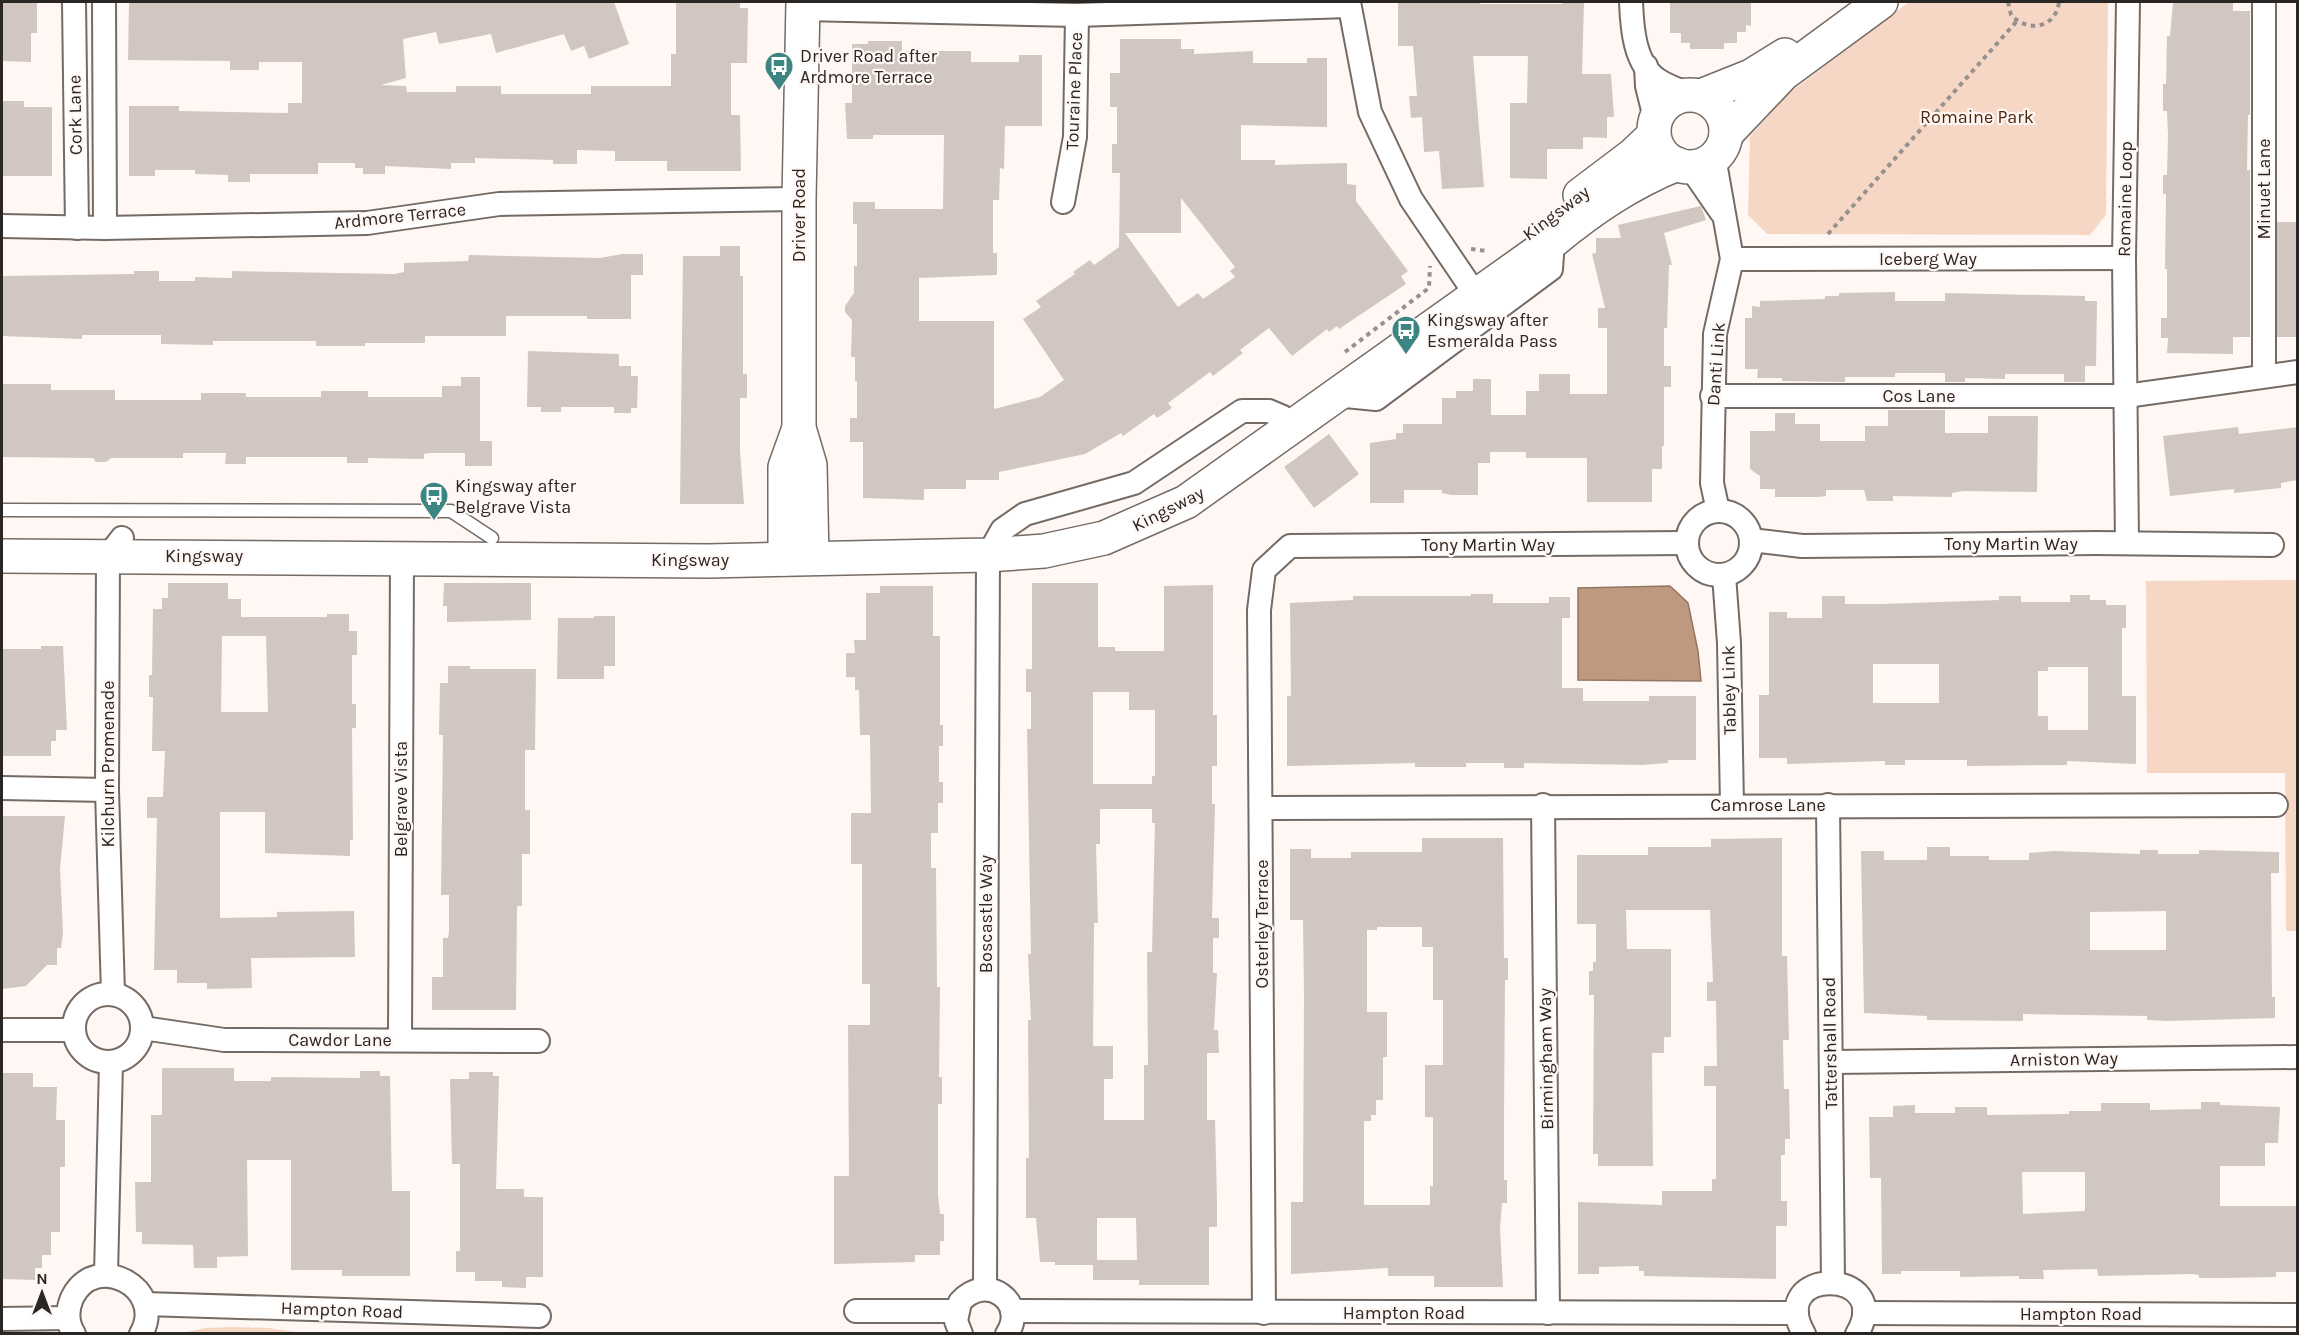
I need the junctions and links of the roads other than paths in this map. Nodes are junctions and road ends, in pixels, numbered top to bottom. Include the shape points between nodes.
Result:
1 (74, 2) edge
2 (104, 2) edge
3 (1630, 2) edge
4 (1854, 2) edge
5 (1881, 2) edge
6 (2128, 2) edge
7 (2264, 2) edge
8 (1349, 4) edge
9 (803, 5) edge
10 (1077, 15) junction
11 (1646, 66) junction
12 (1695, 95) junction
13 (1654, 127) junction
14 (1702, 156) junction
15 (799, 200) junction
16 (1063, 202) dead end
17 (2, 226) edge
18 (77, 228) junction
19 (105, 228) junction
20 (1553, 241) junction
21 (2124, 258) junction
22 (1732, 259) junction
23 (1463, 277) junction
24 (2298, 372) edge
25 (2264, 376) junction
26 (1335, 394) junction
27 (1712, 396) junction
28 (2126, 396) junction
29 (2, 510) edge
30 (1718, 511) junction
31 (492, 538) junction
32 (2, 539) edge
33 (1751, 540) junction
34 (1686, 543) junction
35 (2127, 543) junction
36 (2272, 545) dead end
37 (1290, 546) joint
38 (115, 547) junction
39 (798, 548) junction
40 (992, 548) junction
41 (2, 556) edge
42 (402, 558) junction
43 (1724, 575) junction
44 (2, 788) edge
45 (107, 790) junction
46 (1543, 805) junction
47 (1732, 805) junction
48 (1828, 805) junction
49 (2276, 805) dead end
50 (1261, 808) junction
51 (113, 994) junction
52 (143, 1028) junction
53 (2, 1030) edge
54 (74, 1030) junction
55 (400, 1040) junction
56 (538, 1041) dead end
57 (2298, 1057) edge
58 (1831, 1062) junction
59 (111, 1063) junction
60 (106, 1275) junction
61 (1833, 1281) junction
62 (985, 1288) junction
63 (146, 1304) junction
64 (856, 1311) dead end
65 (956, 1311) junction
66 (1012, 1311) junction
67 (1264, 1314) junction
68 (1548, 1314) junction
69 (539, 1316) dead end
70 (2298, 1316) edge
71 (2, 1319) edge
72 (1860, 1323) edge
73 (1800, 1324) edge
74 (71, 1326) edge
75 (141, 1334) edge
76 (961, 1334) edge
77 (1007, 1334) edge

1 - 18 street, Cork Lane
2 - 19 street, Cork Lane
3 - 11 street via 1633,37
4 - 12 main road, Kingsway via 1751,76
5 - 14 main road, Kingsway via 1783,74
6 - 21 street, Romaine Loop
7 - 25 street, Minuet Lane
8 - 10 street
8 - 23 street via 1370,112 1411,199
9 - 10 street
9 - 15 main road, Driver Road
10 - 16 street, Touraine Place via 1075,137
11 - 12 street via 1656,79
11 - 13 street
12 - 13 main road, Kingsway via 1668,101
12 - 14 main road via 1720,111
13 - 14 main road via 1661,153
13 - 23 main road, Kingsway via 1634,155
14 - 20 main road, Kingsway via 1646,177 1598,204
14 - 22 street, Danti Link via 1725,219
15 - 19 street, Ardmore Terrace via 499,204 367,223
15 - 39 main road, Driver Road via 799,428 785,467
17 - 18 street, Ardmore Terrace
18 - 19 street, Ardmore Terrace
20 - 23 main road, Kingsway
20 - 26 street, Kingsway via 1551,270 1376,399
21 - 22 street, Iceberg Way
21 - 28 street, Romaine Loop
22 - 27 street, Danti Link via 1715,334
23 - 26 main road, Kingsway
23 - 40 main road, Kingsway via 1188,486 1125,516 1069,533
24 - 25 street
25 - 28 street
26 - 40 main road, Kingsway via 1213,485 1148,520 1075,546 1044,551
27 - 28 street, Cos Lane
27 - 30 street, Danti Link via 1712,483
28 - 35 street, Romaine Loop
29 - 31 lane via 451,511
30 - 33 street via 1739,518
30 - 34 street via 1703,514 1694,522
31 - 38 main road, Kingsway
31 - 39 main road, Kingsway
32 - 38 main road, Kingsway
33 - 35 street, Tony Martin Way via 1802,546
33 - 43 street via 1744,563 1735,572
34 - 37 street, Tony Martin Way
34 - 43 street via 1694,564 1703,572
35 - 36 street, Tony Martin Way
37 - 50 street, Osterley Terrace via 1264,570 1259,610
38 - 41 main road, Kingsway
38 - 42 main road, Kingsway
38 - 45 street, Kilchurn Promenade
39 - 40 main road, Kingsway
39 - 42 main road, Kingsway via 708,561
40 - 62 street, Boscastle Way
42 - 55 street, Belgrave Vista
43 - 47 street, Tabley Link
44 - 45 street
45 - 51 street, Kilchurn Promenade
46 - 47 street, Camrose Lane
46 - 50 street, Camrose Lane
46 - 68 street, Birmingham Way
47 - 48 street, Camrose Lane
48 - 49 street, Camrose Lane
48 - 58 street, Tattershall Road
50 - 67 street, Osterley Terrace
51 - 52 street via 134,1005
51 - 54 street via 90,999 75,1018
52 - 55 street, Cawdor Lane via 224,1040
52 - 59 street via 135,1050
53 - 54 street
54 - 59 street via 88,1057
55 - 56 street, Cawdor Lane
57 - 58 street, Arniston Way
58 - 61 street, Tattershall Road
59 - 60 street
60 - 63 street via 131,1283
60 - 74 street via 84,1283 75,1292 70,1304
61 - 72 street via 1854,1292
61 - 73 street via 1822,1282 1804,1293
62 - 65 street via 966,1295
62 - 66 street via 1002,1295
63 - 69 street, Hampton Road
63 - 75 street
64 - 65 street
65 - 76 street
66 - 67 street, Hampton Road
66 - 77 street
67 - 68 street, Hampton Road
68 - 73 street, Hampton Road
70 - 72 street, Hampton Road
71 - 74 street

